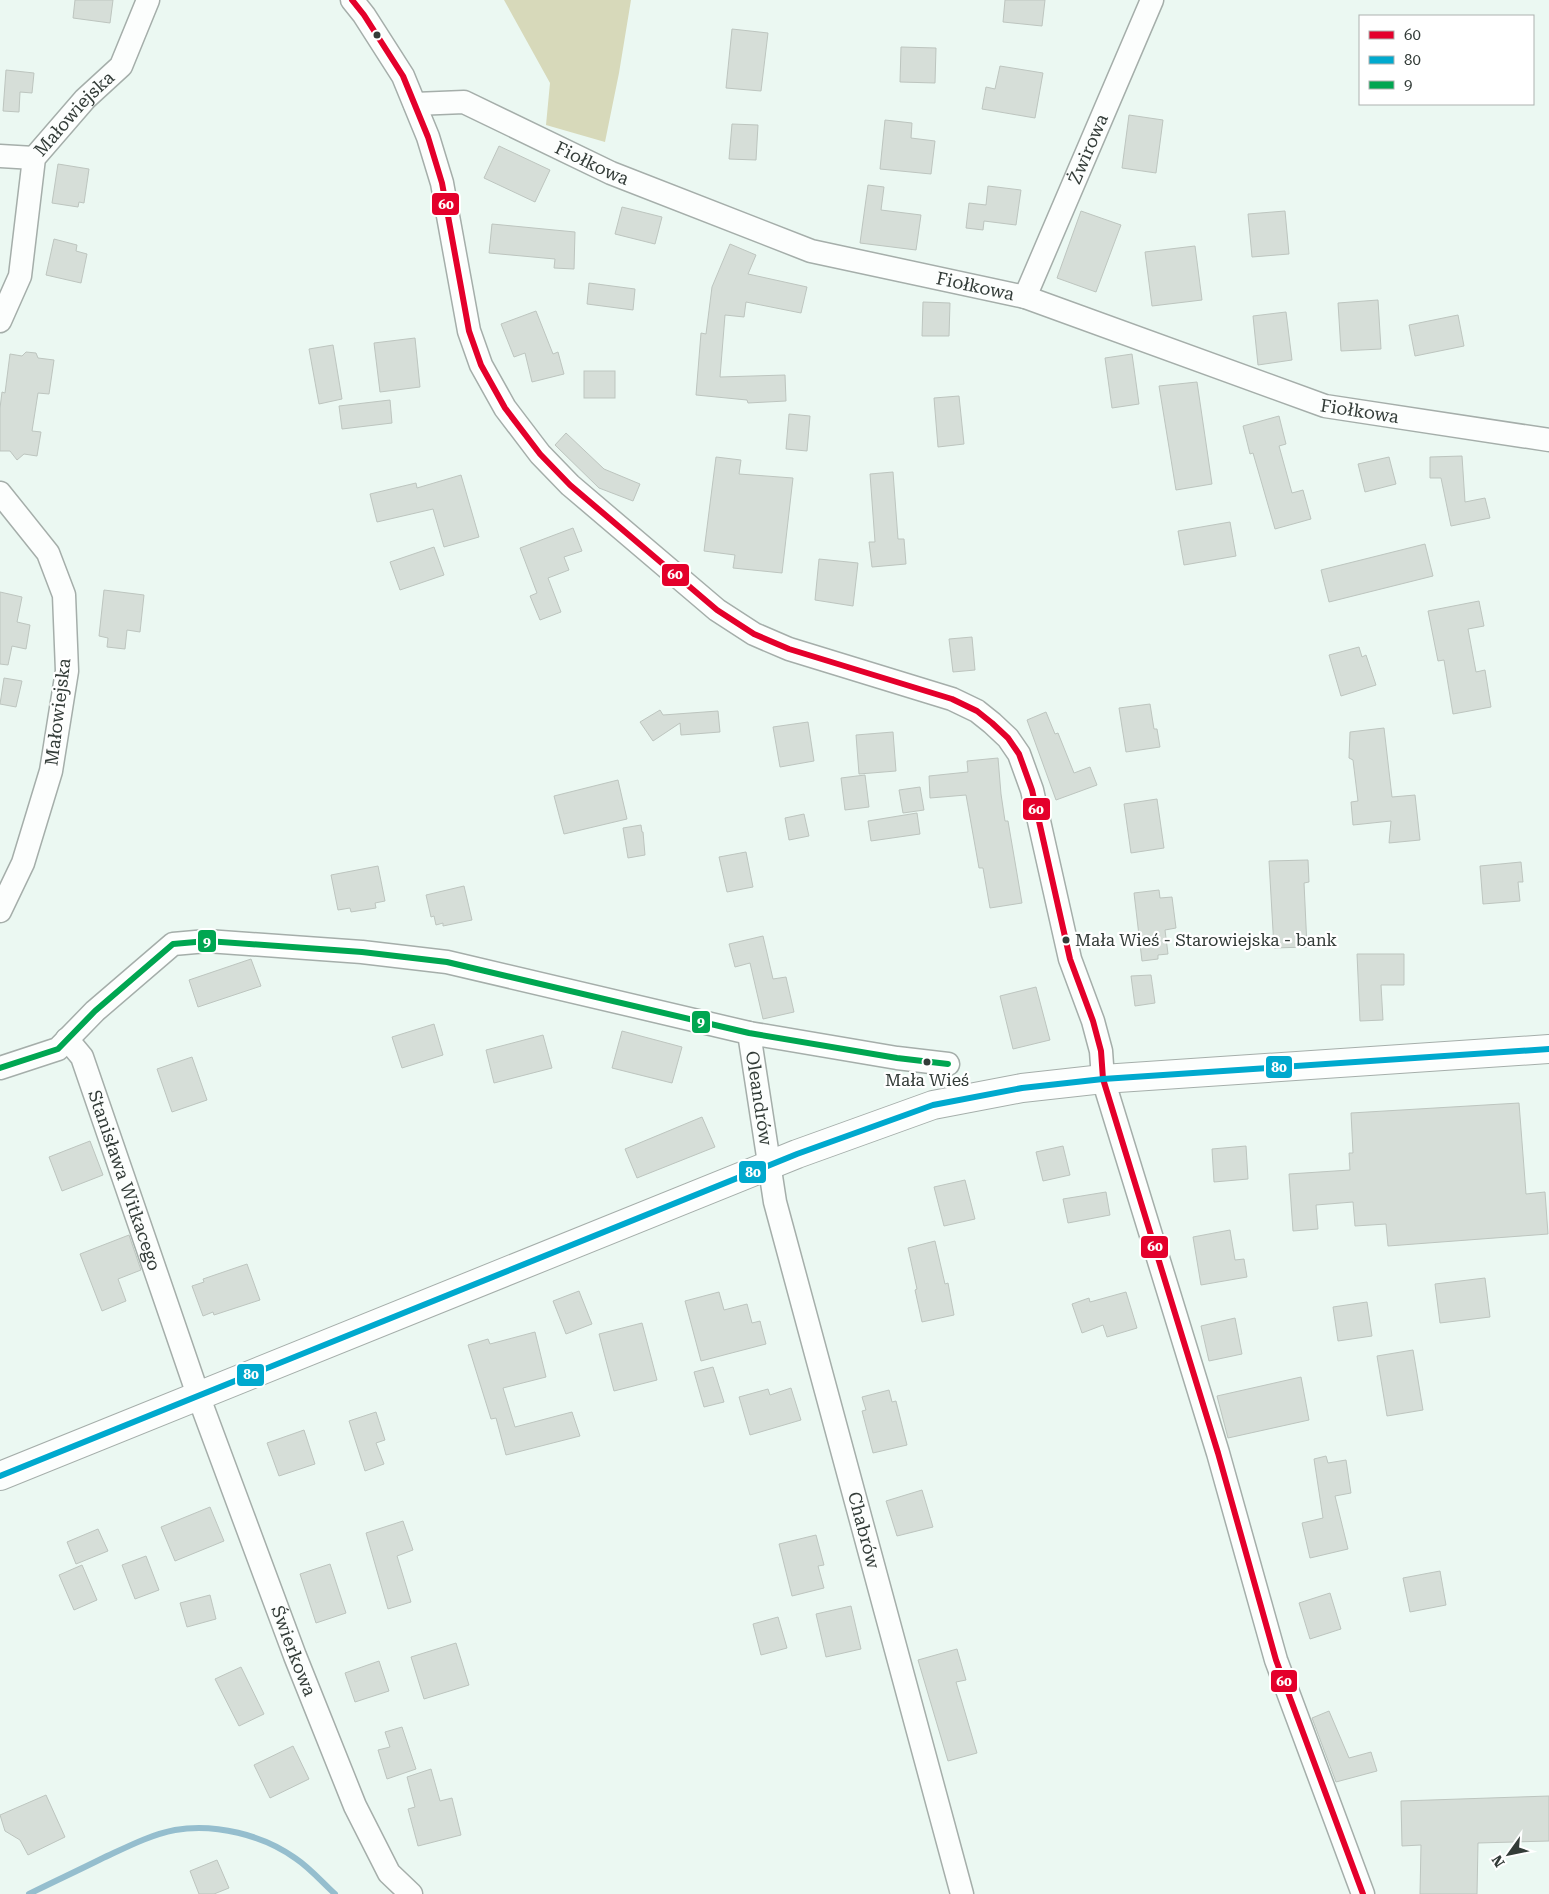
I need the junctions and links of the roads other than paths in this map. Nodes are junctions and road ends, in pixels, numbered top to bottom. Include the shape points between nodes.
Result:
1 (148, 0) edge
2 (352, 0) edge
3 (1152, 0) edge
4 (415, 104) junction
5 (0, 156) edge
6 (34, 158) junction
7 (1026, 297) junction
8 (0, 321) edge
9 (1549, 440) edge
10 (0, 493) edge
11 (0, 911) edge
12 (749, 1033) junction
13 (67, 1039) junction
14 (1549, 1049) edge
15 (948, 1064) dead end
16 (0, 1068) edge
17 (1103, 1079) junction
18 (771, 1165) junction
19 (198, 1395) junction
20 (0, 1476) edge
21 (411, 1894) edge
22 (962, 1894) edge
23 (1363, 1894) edge

1 - 6 street, Małowiejska via 121,66 85,99
2 - 4 street via 403,76
3 - 7 street, Żwirowa
4 - 7 street, Fiołkowa via 464,102 611,173 811,251
4 - 17 street via 442,183 469,331 481,365 505,408 540,454 570,485 717,610 754,634 789,649 952,699 977,711 1008,738 1019,754 1032,790 1070,959 1101,1051
5 - 6 street
6 - 8 street, Małowiejska via 20,276
7 - 9 street, Fiołkowa via 1325,406
10 - 11 street, Małowiejska via 48,553 64,595 67,671 51,771 22,863
12 - 13 street, Oleandrów via 447,962 362,952 207,941 173,944
12 - 15 street, Oleandrów
12 - 18 street, Oleandrów
13 - 16 street via 58,1049
13 - 19 street, Stanisława Witkacego via 82,1057
14 - 17 street
17 - 18 street via 1022,1088 933,1105
17 - 23 street via 1218,1453 1276,1660
18 - 19 street
18 - 22 street, Chabrów via 778,1211
19 - 20 street
19 - 21 street, Świerkowa via 295,1656 355,1806 389,1873

